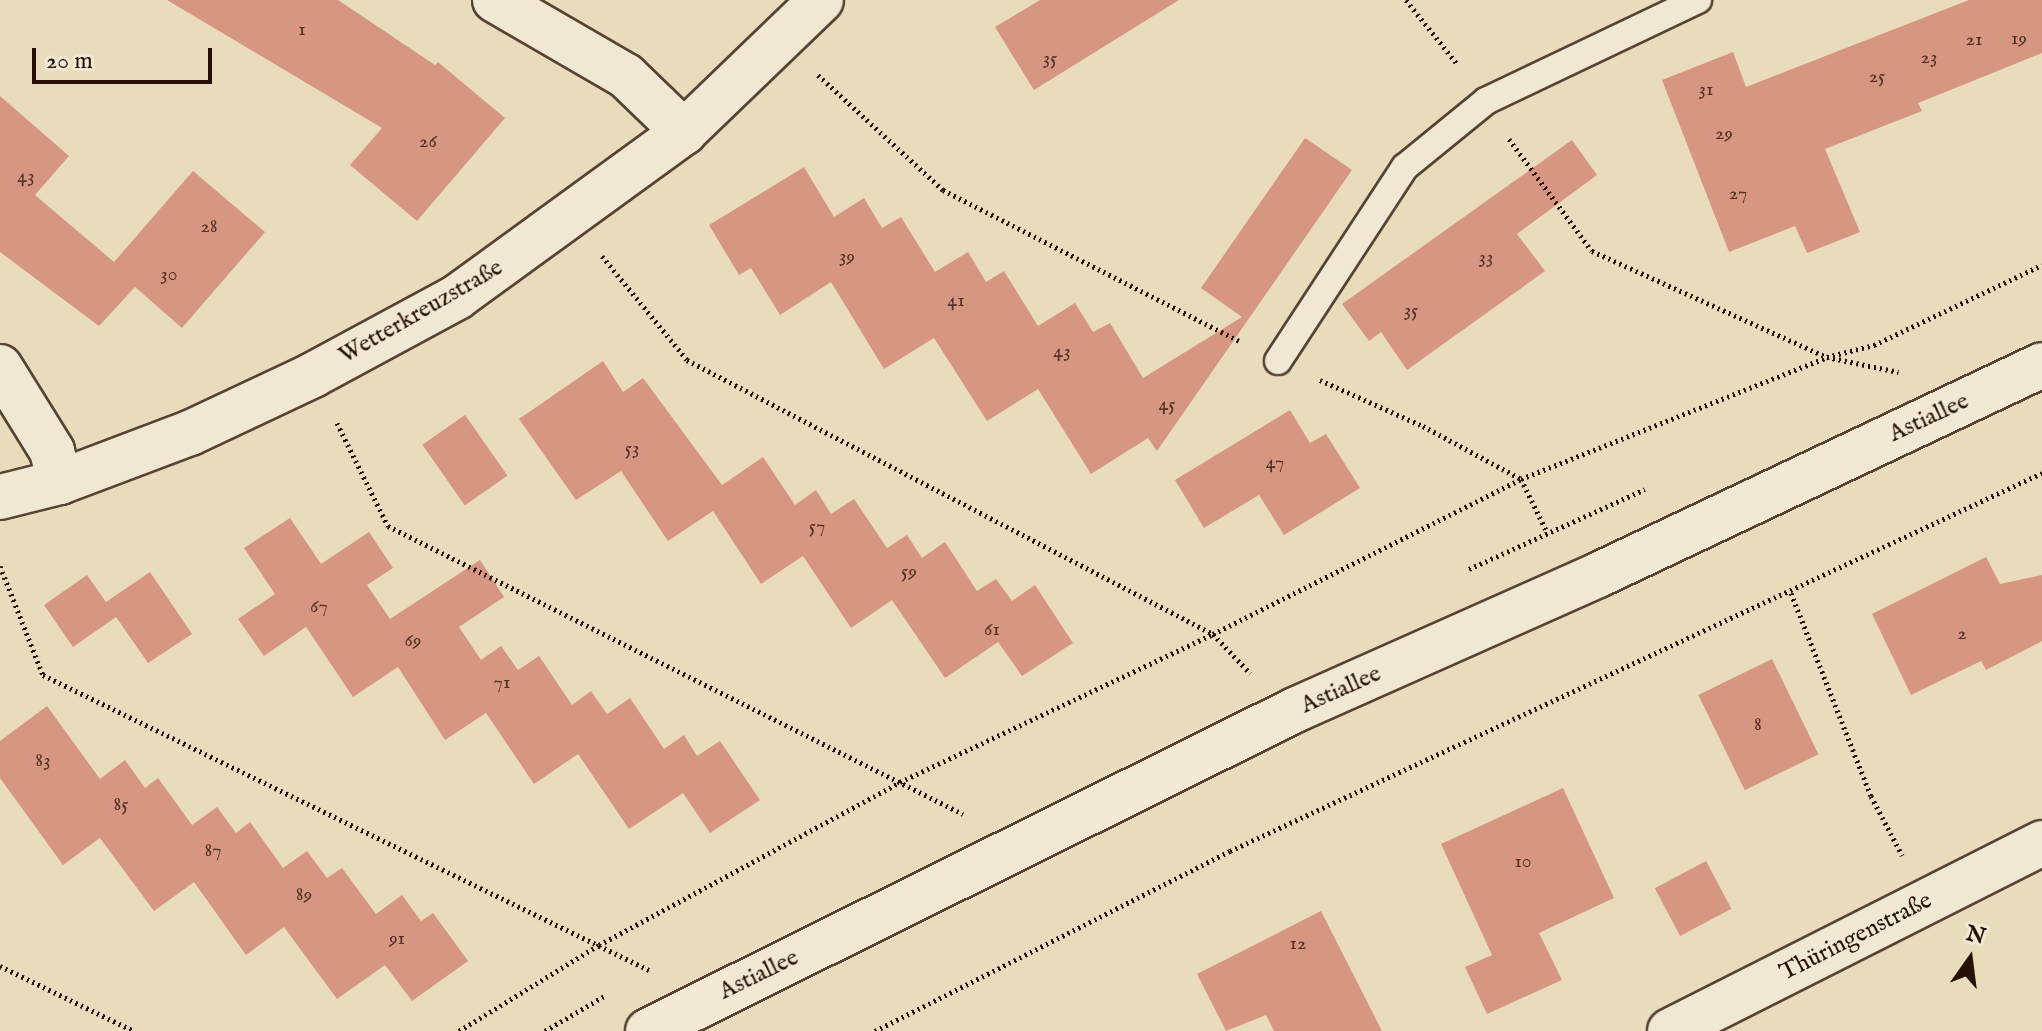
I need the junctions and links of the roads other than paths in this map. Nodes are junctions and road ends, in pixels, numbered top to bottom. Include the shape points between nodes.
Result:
1 (495, 0) edge
2 (821, 0) edge
3 (1698, 0) edge
4 (684, 132) junction
5 (1278, 361) road end
6 (2042, 365) edge
7 (0, 367) edge
8 (60, 482) junction
9 (0, 497) edge
10 (2042, 843) edge
11 (648, 1031) edge
12 (1670, 1031) edge

1 - 4 street via 626,76
2 - 4 street, Wetterkreuzstraße
3 - 5 lane via 1486,101 1405,167
4 - 8 street, Wetterkreuzstraße via 457,297 313,375 190,433
6 - 11 street, Astiallee via 1598,575 1295,710
7 - 8 street via 52,451
8 - 9 street, Wetterkreuzstraße
10 - 12 street, Thüringenstraße

